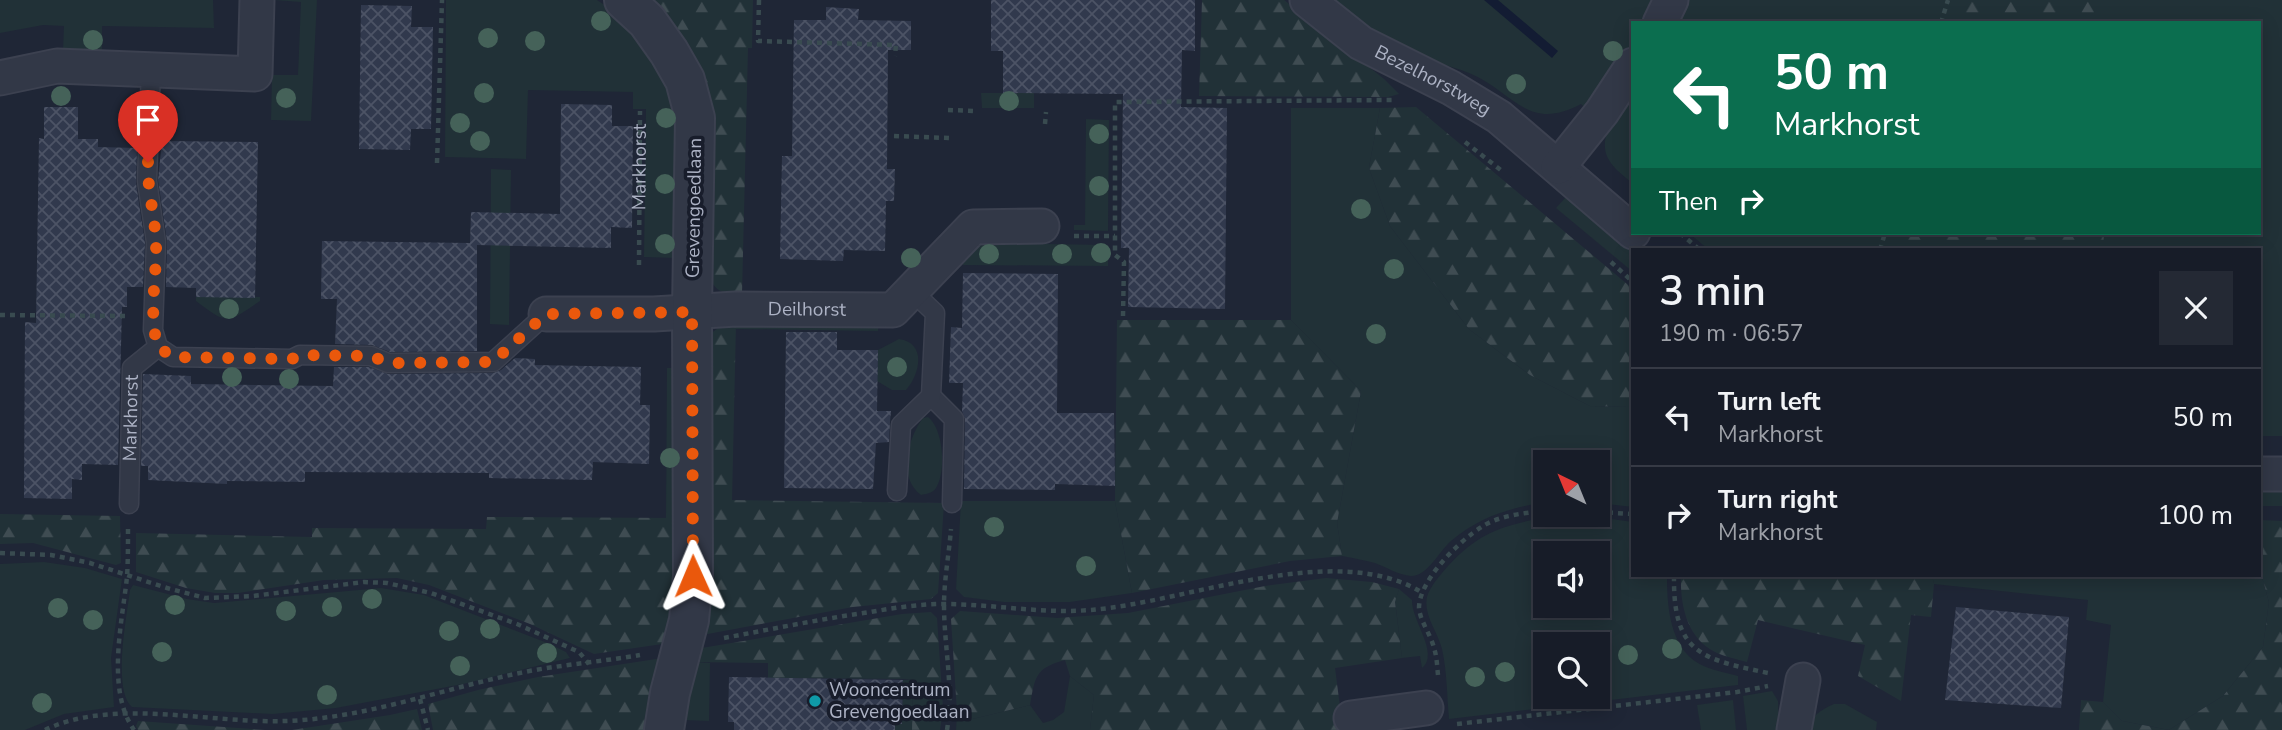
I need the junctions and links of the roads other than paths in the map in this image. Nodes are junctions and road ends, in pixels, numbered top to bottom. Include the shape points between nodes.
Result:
1 (257, 0) edge
2 (624, 0) edge
3 (1307, 0) edge
4 (1671, 0) edge
5 (1661, 21) edge
6 (1631, 68) edge
7 (151, 69) junction
8 (0, 79) edge
9 (1558, 167) junction
10 (1042, 226) dead end
11 (1631, 230) edge
12 (1636, 235) edge
13 (1651, 248) edge
14 (912, 291) junction
15 (692, 312) junction
16 (546, 314) joint
17 (158, 347) junction
18 (931, 396) junction
19 (2261, 474) edge
20 (2282, 474) edge
21 (897, 491) dead end
22 (952, 503) road end
23 (129, 504) road end
24 (1803, 680) road end
25 (1434, 707) road end
26 (1351, 718) dead end
27 (1386, 722) edge
28 (664, 730) edge
29 (1794, 730) edge

1 - 7 street via 255,74
2 - 15 street, Grevengoedlaan via 647,21 685,80 695,118
3 - 9 street, Bezelhorstweg via 1361,43 1499,117
4 - 5 street
6 - 9 street
7 - 8 street via 57,66
7 - 17 lane via 148,181 156,242 153,330
9 - 11 street, Bezelhorstweg
10 - 14 street, Deilhorst via 973,227
12 - 13 street, Bezelhorstweg
14 - 15 street, Deilhorst via 893,310
14 - 18 lane via 935,313
15 - 16 street
15 - 28 street, Grevengoedlaan via 693,576 689,620
16 - 17 lane via 493,362 388,363 371,356 335,355 173,357
17 - 23 lane, Markhorst via 132,368
18 - 21 lane via 901,425
18 - 22 lane via 954,419
19 - 20 street
24 - 29 street
25 - 27 street
26 - 27 street

